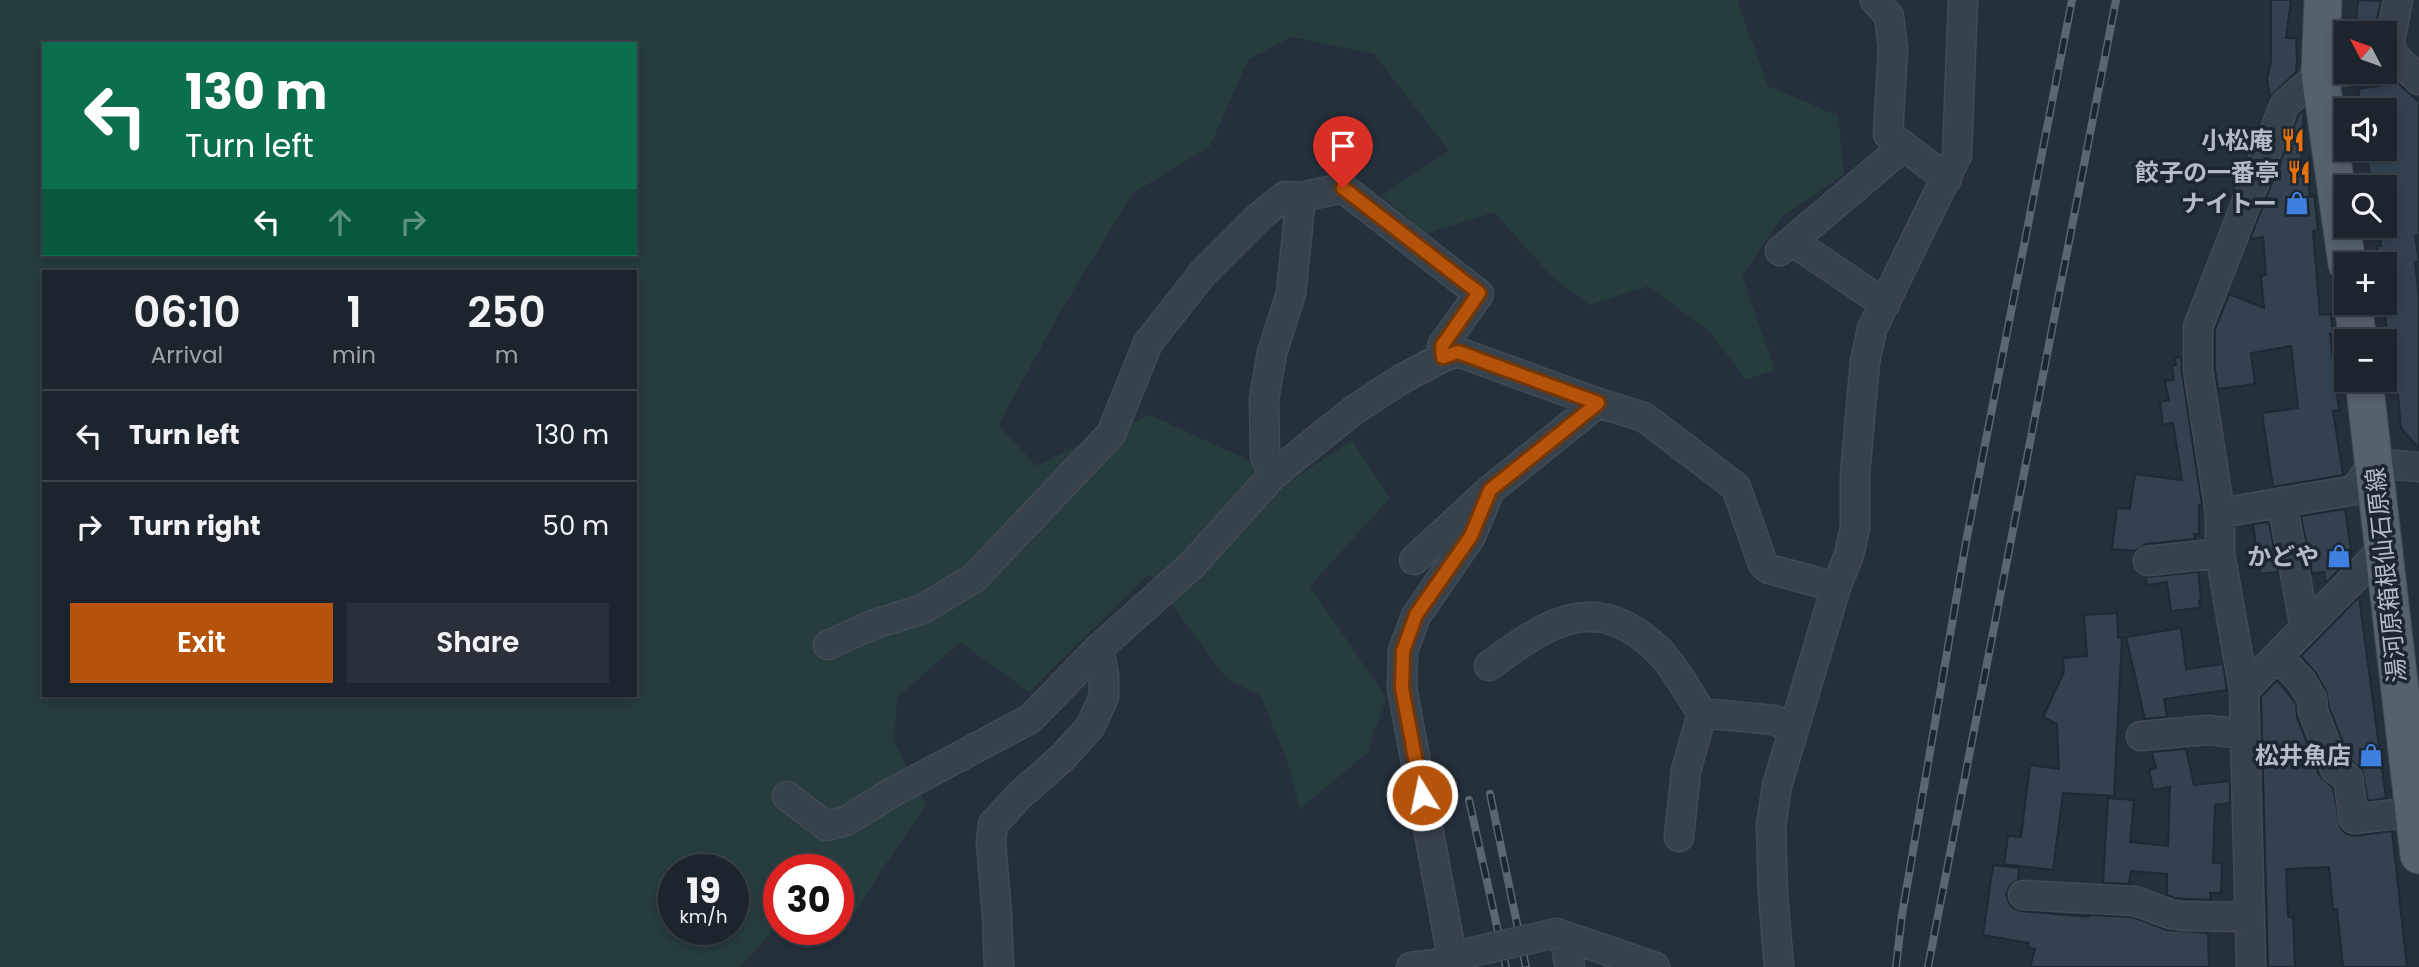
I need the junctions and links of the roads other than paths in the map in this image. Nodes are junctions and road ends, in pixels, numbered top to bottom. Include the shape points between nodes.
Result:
1 (1875, 0) edge
2 (1963, 0) edge
3 (2322, 0) edge
4 (2398, 0) edge
5 (2394, 21) edge
6 (2398, 64) edge
7 (2334, 72) edge
8 (2419, 80) edge
9 (2335, 84) edge
10 (1904, 146) junction
11 (1947, 178) junction
12 (1301, 197) junction
13 (2346, 252) edge
14 (1885, 304) junction
15 (1443, 357) junction
16 (2365, 392) edge
17 (1598, 403) junction
18 (2373, 463) junction
19 (2419, 467) edge
20 (1273, 475) junction
21 (1490, 490) junction
22 (2282, 502) junction
23 (2220, 513) junction
24 (2382, 550) junction
25 (2220, 552) junction
26 (1414, 560) dead end
27 (2148, 561) dead end
28 (1836, 587) junction
29 (2305, 628) junction
30 (828, 645) dead end
31 (1099, 648) junction
32 (2278, 656) junction
33 (1489, 666) dead end
34 (2244, 690) junction
35 (1702, 713) junction
36 (1794, 729) junction
37 (2244, 734) junction
38 (2141, 736) dead end
39 (787, 796) dead end
40 (2415, 804) edge
41 (1679, 837) dead end
42 (2419, 855) edge
43 (2023, 895) dead end
44 (2248, 917) junction
45 (1560, 934) junction
46 (1458, 959) edge
47 (999, 967) edge
48 (1410, 967) edge
49 (1570, 967) edge
50 (1655, 967) edge
51 (1779, 967) edge
52 (2251, 967) edge

1 - 10 street via 1889,16 1893,48 1888,134
2 - 11 street via 1957,155
3 - 7 main road
4 - 5 street
6 - 8 street
7 - 23 street via 2285,104 2198,327 2198,370
9 - 13 main road
10 - 11 street
10 - 14 street via 1786,246
11 - 14 street
12 - 15 street via 1343,188 1479,293 1442,346
12 - 20 street via 1291,293 1272,353 1264,400 1265,455
12 - 30 street via 1285,196 1203,273 1148,343 1111,434 974,578 923,610 872,625
14 - 28 street via 1872,329 1865,362 1854,474 1854,528
15 - 17 street via 1458,352
15 - 20 street via 1354,410
16 - 18 main road, 湯河原箱根仙石原線
17 - 21 street
17 - 28 street via 1644,416 1737,487 1763,564 1769,569
18 - 19 street
18 - 22 street via 2355,490
18 - 24 main road, 湯河原箱根仙石原線
20 - 31 street via 1192,565
21 - 26 street
21 - 46 street via 1471,536 1416,615 1403,651 1402,688
22 - 23 street
22 - 29 street
23 - 25 street
24 - 29 street
24 - 40 main road, 湯河原箱根仙石原線
25 - 27 street
25 - 34 street
28 - 36 street
29 - 32 street
31 - 39 street via 1030,719 846,821 826,826
31 - 47 street via 1104,697 1090,727 993,824
32 - 34 street
32 - 40 street via 2312,699 2335,769 2348,778 2354,819
33 - 35 street via 1543,630 1582,615 1611,619 1634,630 1660,653
34 - 37 street
35 - 36 street via 1774,720
35 - 41 street via 1686,771
36 - 51 street via 1771,826
37 - 38 street via 2208,730
37 - 44 street
40 - 42 main road, 湯河原箱根仙石原線
43 - 44 street via 2135,901 2183,916
44 - 52 street
45 - 46 street, bridge
45 - 49 street
45 - 50 street
46 - 48 street

